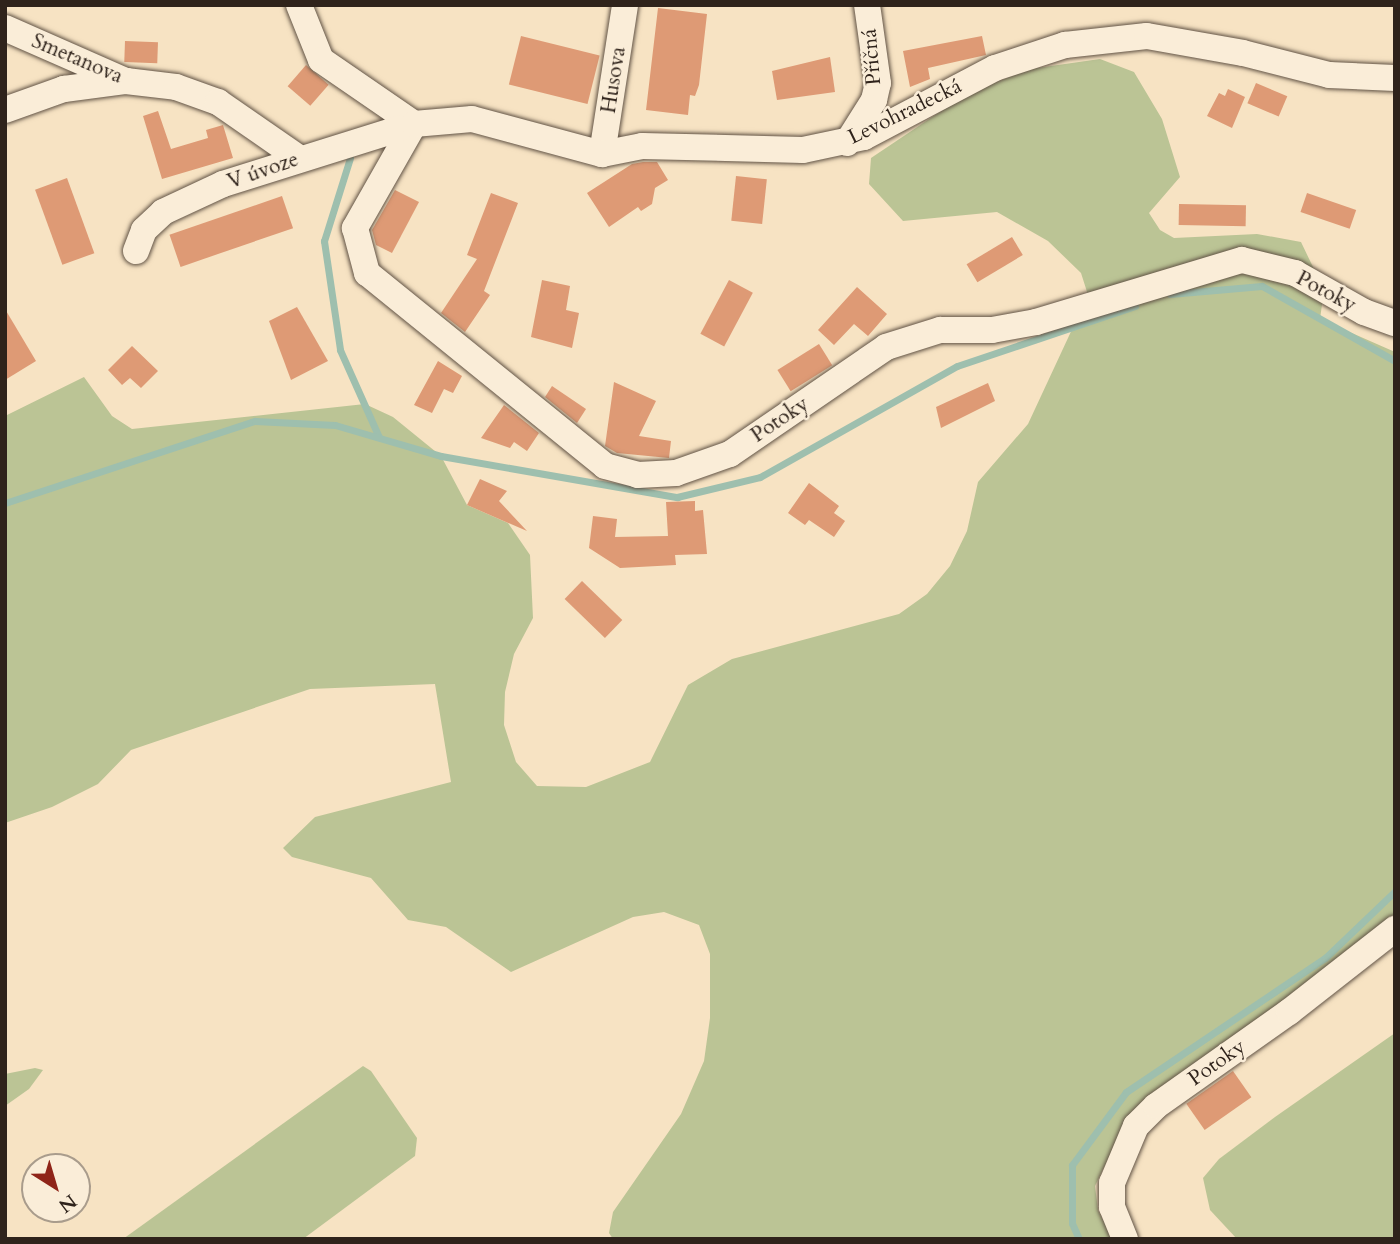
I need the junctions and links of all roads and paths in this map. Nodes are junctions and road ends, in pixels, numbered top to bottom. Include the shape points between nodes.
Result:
1 (299, 5) edge
2 (625, 5) edge
3 (867, 5) edge
4 (5, 29) edge
5 (1395, 78) edge
6 (126, 81) junction
7 (5, 110) edge
8 (414, 124) junction
9 (847, 143) junction
10 (602, 154) junction
11 (299, 158) junction
12 (136, 251) dead end
13 (1395, 323) edge
14 (1395, 929) edge
15 (1125, 1239) edge

1 - 8 street via 321,60
2 - 10 street, Husova
3 - 9 street, Příčná via 878,83 874,100
4 - 6 street, Smetanova
5 - 9 street, Levohradecká via 1329,75 1147,36 1065,46 995,68
6 - 7 street via 64,89
6 - 11 street, Smetanova via 176,87 218,102
8 - 10 street, Levohradecká via 472,119
8 - 11 street, V úvoze
8 - 13 street, Potoky via 355,228 367,273 605,466 638,475 676,473 730,454 886,347 940,330 992,330 1036,322 1242,260 1295,273 1364,312
9 - 10 street, Levohradecká via 803,150 642,146
11 - 12 street, V úvoze via 223,184 163,212 145,230
14 - 15 street, Potoky via 1289,1012 1156,1106 1136,1126 1112,1183 1112,1207

